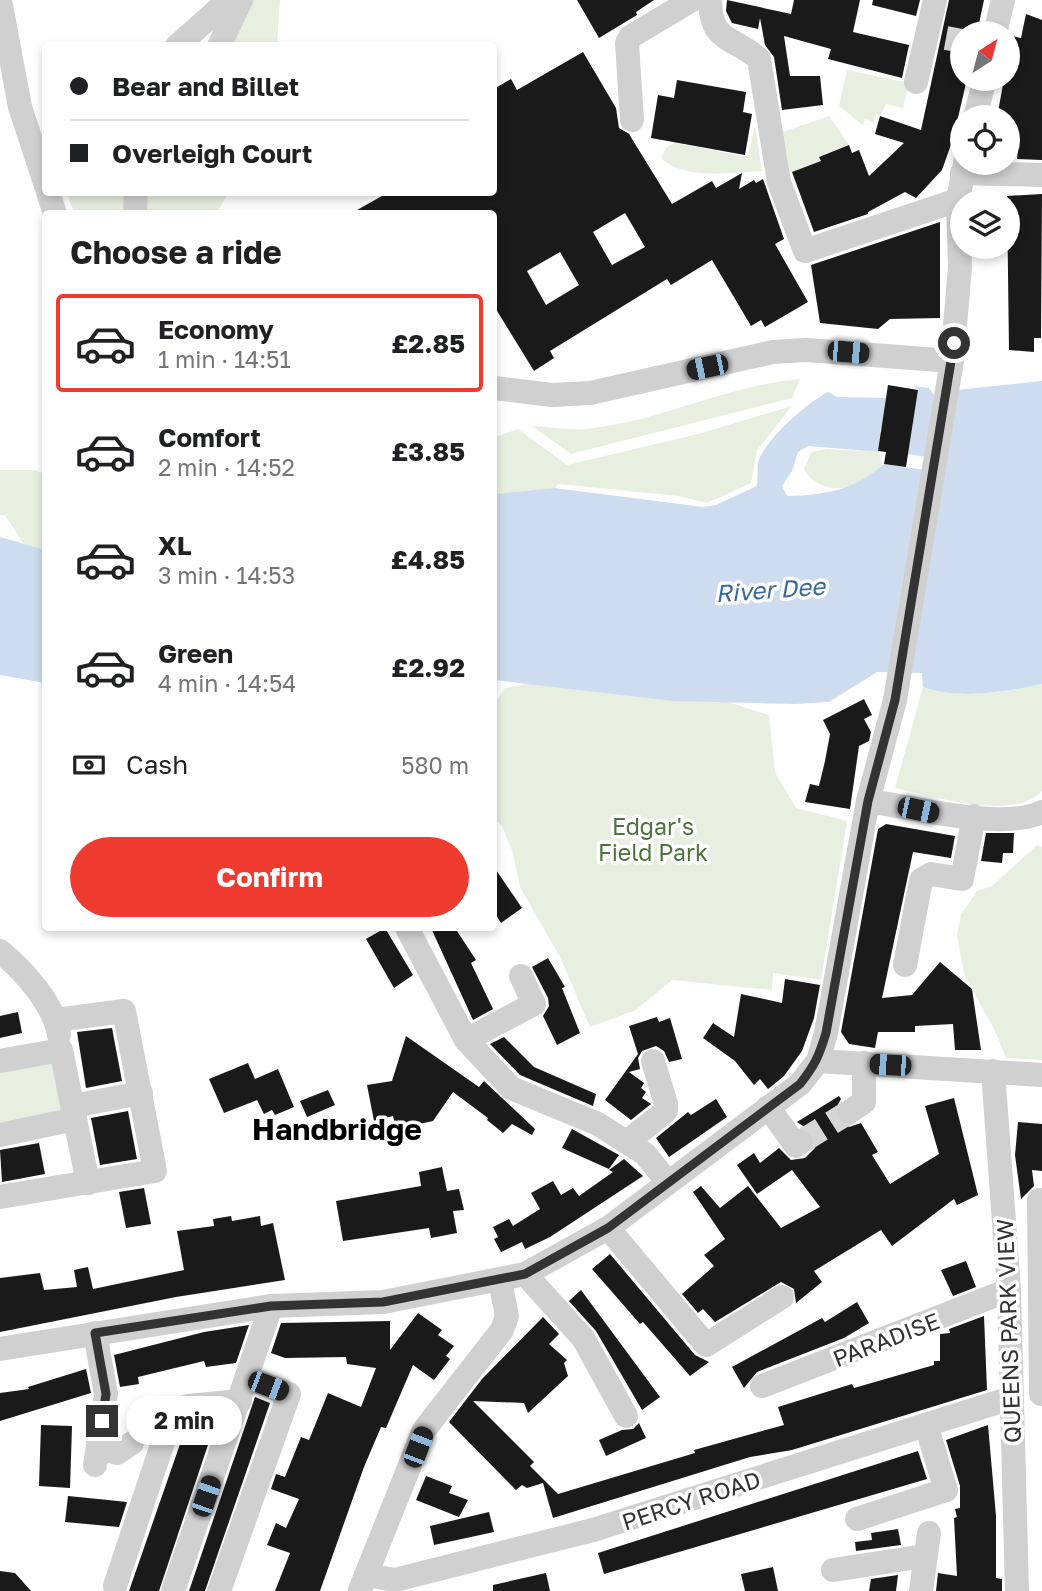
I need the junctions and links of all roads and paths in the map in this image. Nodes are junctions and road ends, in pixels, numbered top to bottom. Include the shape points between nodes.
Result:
1 (0, 0) edge
2 (229, 0) edge
3 (242, 0) edge
4 (692, 0) edge
5 (710, 0) edge
6 (935, 0) edge
7 (1003, 0) edge
8 (998, 21) edge
9 (182, 42) edge
10 (221, 42) edge
11 (916, 82) dead end
12 (632, 120) dead end
13 (41, 159) edge
14 (1020, 173) edge
15 (1042, 175) edge
16 (950, 203) edge
17 (960, 259) edge
18 (952, 361) junction
19 (497, 388) edge
20 (868, 801) junction
21 (1042, 812) edge
22 (974, 816) junction
23 (410, 931) edge
24 (0, 951) edge
25 (905, 965) dead end
26 (521, 976) dead end
27 (56, 1020) junction
28 (466, 1040) junction
29 (61, 1049) junction
30 (0, 1061) edge
31 (653, 1061) dead end
32 (818, 1061) junction
33 (863, 1063) junction
34 (993, 1071) junction
35 (1042, 1075) edge
36 (141, 1093) junction
37 (768, 1107) junction
38 (74, 1112) junction
39 (849, 1112) tunnel mouth
40 (0, 1135) edge
41 (627, 1142) junction
42 (802, 1142) dead end
43 (667, 1181) junction
44 (88, 1183) junction
45 (0, 1197) edge
46 (1039, 1200) dead end
47 (608, 1228) junction
48 (525, 1274) junction
49 (500, 1280) junction
50 (1009, 1290) junction
51 (782, 1297) dead end
52 (271, 1306) junction
53 (95, 1333) junction
54 (0, 1349) edge
55 (762, 1386) dead end
56 (244, 1389) junction
57 (1011, 1394) junction
58 (1041, 1394) edge
59 (626, 1416) dead end
60 (926, 1424) junction
61 (132, 1443) dead end
62 (857, 1519) dead end
63 (833, 1570) dead end
64 (363, 1583) edge
65 (115, 1586) dead end
66 (173, 1591) edge
67 (219, 1591) edge
68 (921, 1591) edge
69 (1017, 1591) edge

1 - 13 street via 20,107
2 - 9 street
3 - 10 street
4 - 12 street via 630,37
5 - 16 street via 714,29 759,59 779,182 805,251
6 - 11 street
7 - 8 street
14 - 15 street
17 - 18 street
18 - 19 street via 806,350 774,352 590,393 552,395
18 - 20 street via 889,721
20 - 22 street
20 - 32 street
21 - 22 street via 1028,819
22 - 25 street via 962,879 931,874 921,880
23 - 28 street
24 - 27 street
26 - 28 street via 534,1004
27 - 29 street
27 - 36 street via 124,1011
28 - 41 street via 511,1088 569,1110
29 - 30 street
29 - 38 street
31 - 41 street via 666,1111
32 - 33 street
32 - 37 street via 800,1084
33 - 34 street
33 - 39 street via 864,1102
34 - 35 street
34 - 50 street, QUEENS PARK VIEW
36 - 38 street
36 - 44 street via 155,1171
37 - 42 street via 796,1146
37 - 43 street
38 - 40 street
38 - 44 street
41 - 43 street via 645,1154
43 - 47 street
44 - 45 street
46 - 58 street
47 - 48 street
47 - 51 street via 706,1345
48 - 49 street
48 - 59 street via 583,1338
49 - 52 street via 383,1302
49 - 64 street via 507,1316 502,1330 424,1430
50 - 55 street, PARADISE
50 - 57 street, QUEENS PARK VIEW
52 - 53 street
52 - 56 street
53 - 54 street
53 - 61 street via 106,1394 97,1457 117,1453
56 - 65 street via 172,1415
56 - 66 street
56 - 67 street via 289,1394
57 - 58 street
57 - 60 street, PERCY ROAD
57 - 69 street, QUEENS PARK VIEW
60 - 62 street via 946,1490
60 - 64 street, PERCY ROAD via 593,1530 395,1580
63 - 68 street via 927,1545

